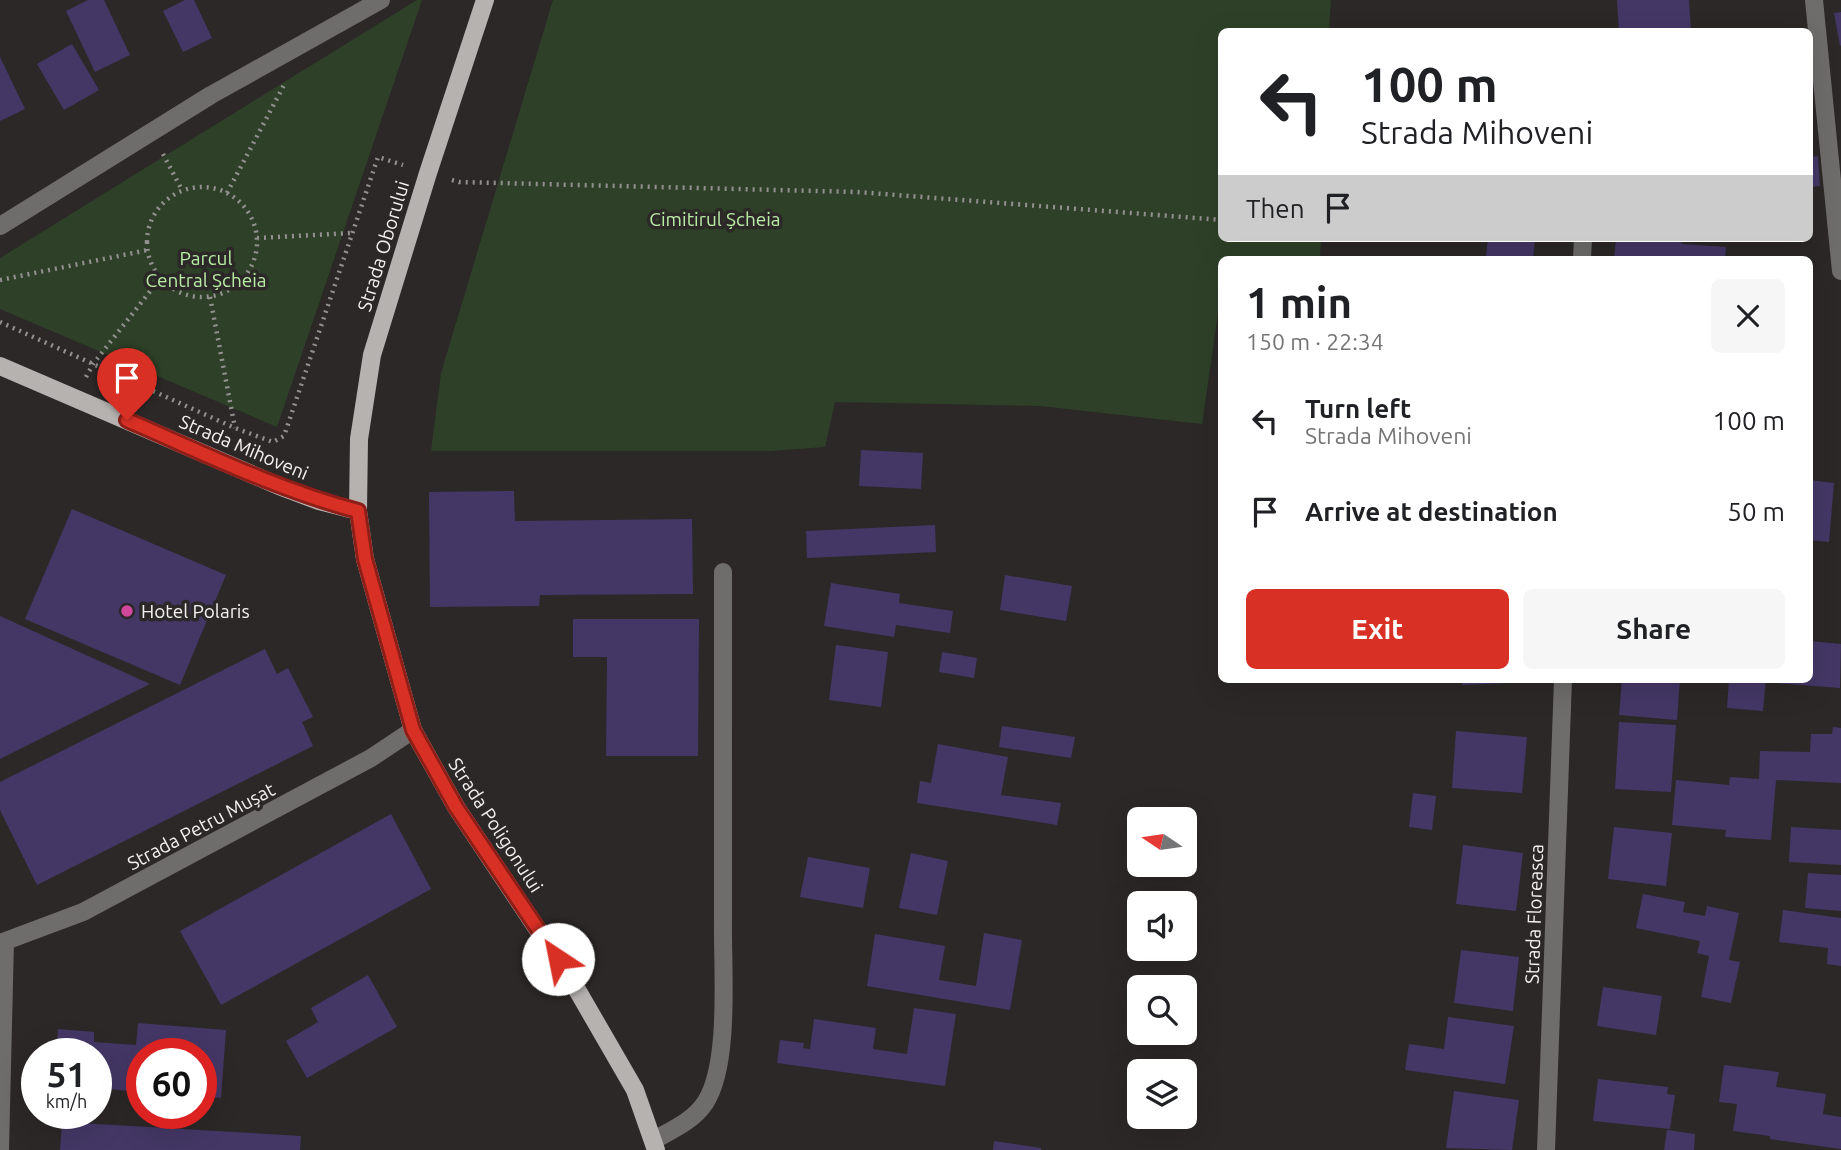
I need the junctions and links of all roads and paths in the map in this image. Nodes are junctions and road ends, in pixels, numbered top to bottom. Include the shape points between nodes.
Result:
1 (382, 0) edge
2 (485, 0) edge
3 (1814, 0) edge
4 (289, 75) dead end
5 (159, 145) dead end
6 (378, 157) dead end
7 (459, 182) dead end
8 (182, 190) junction
9 (228, 193) junction
10 (1218, 220) edge
11 (0, 226) edge
12 (352, 233) junction
13 (257, 238) junction
14 (148, 250) junction
15 (1841, 271) edge
16 (0, 280) edge
17 (159, 280) junction
18 (210, 297) junction
19 (0, 322) edge
20 (93, 364) junction
21 (0, 366) edge
22 (235, 428) junction
23 (358, 511) junction
24 (723, 572) dead end
25 (1563, 683) edge
26 (413, 730) junction
27 (2, 942) edge
28 (655, 1145) edge
29 (0, 1150) edge
30 (1546, 1150) edge

1 - 11 street via 211,95
2 - 23 main road, Strada Oborului via 372,355 359,439
3 - 15 street
4 - 9 path
5 - 8 path
6 - 12 path
7 - 10 path via 857,192
8 - 9 path via 212,187
8 - 14 path via 165,199 155,213
9 - 13 path via 248,210
12 - 13 path
12 - 22 path via 284,436 273,442
13 - 18 path via 255,257 244,276
14 - 16 path
14 - 17 path
17 - 18 path via 182,294
17 - 20 path
18 - 22 path
19 - 20 path
20 - 22 path
21 - 23 main road, Strada Mihoveni via 279,486
23 - 26 main road, Strada Poligonului via 365,559
24 - 28 street, Strada Poligonului via 719,1068 705,1102
25 - 30 street, Strada Floreasca
26 - 27 street, Strada Petru Mușat via 371,758 83,912
26 - 28 main road, Strada Poligonului via 456,807 572,981 635,1090
27 - 29 street

